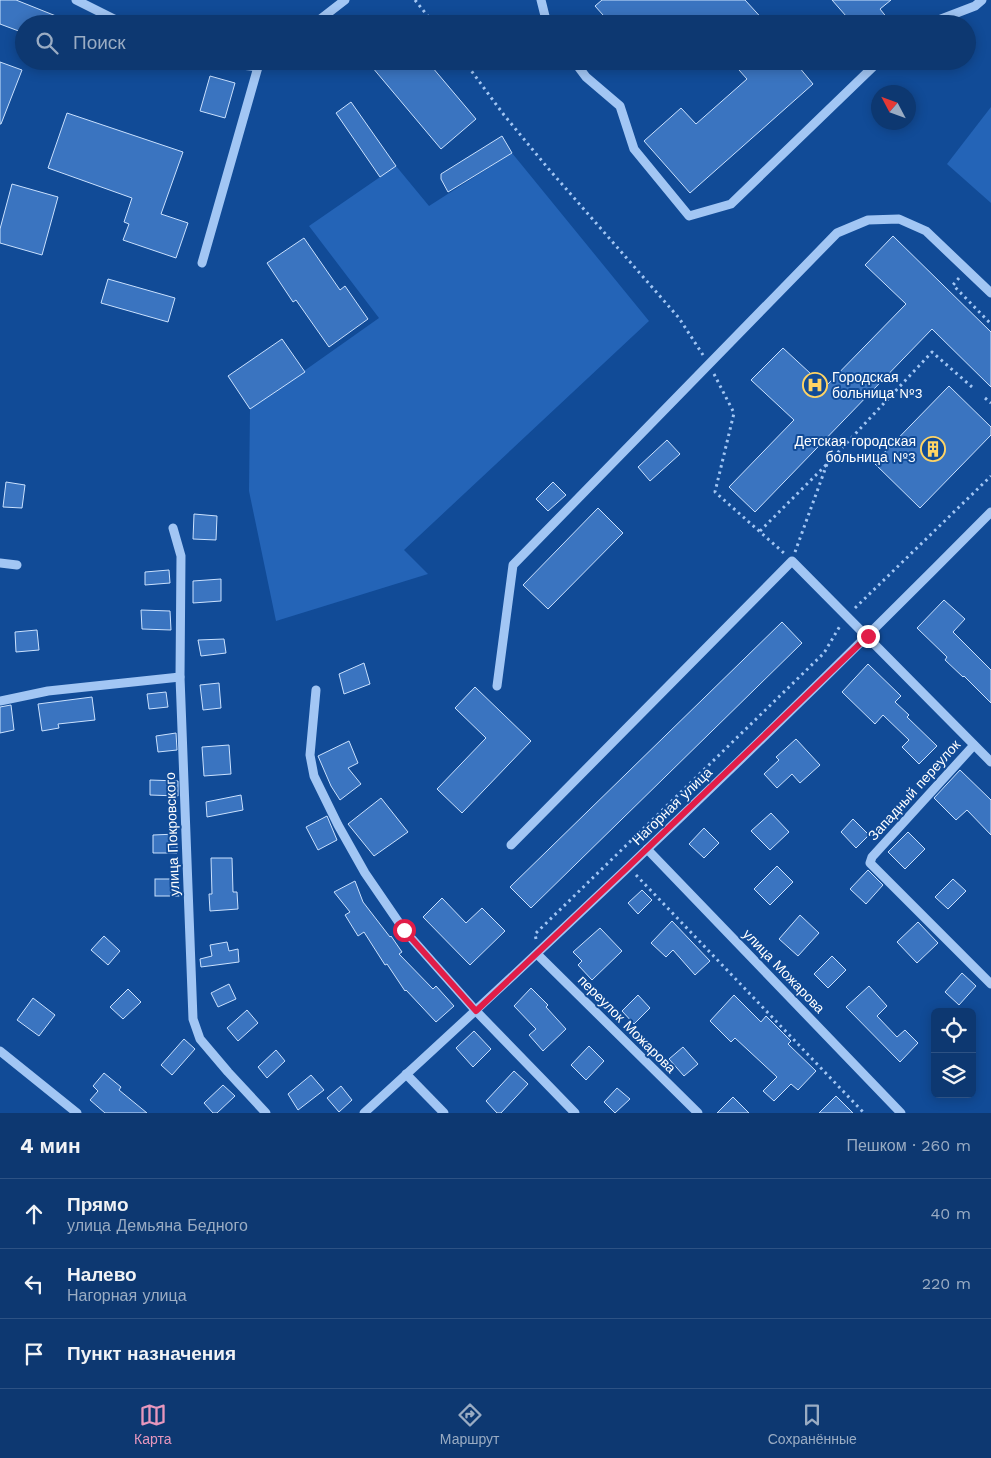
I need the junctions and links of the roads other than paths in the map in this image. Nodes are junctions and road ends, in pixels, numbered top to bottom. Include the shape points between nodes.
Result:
1 (76, 0) edge
2 (345, 0) edge
3 (541, 0) edge
4 (982, 0) edge
5 (106, 15) edge
6 (326, 15) edge
7 (545, 15) edge
8 (952, 15) edge
9 (259, 70) edge
10 (581, 70) edge
11 (870, 70) edge
12 (202, 263) dead end
13 (991, 293) edge
14 (991, 512) edge
15 (173, 528) dead end
16 (0, 562) edge
17 (17, 565) dead end
18 (868, 636) junction
19 (180, 677) junction
20 (497, 686) dead end
21 (316, 690) dead end
22 (0, 701) edge
23 (974, 744) junction
24 (991, 762) edge
25 (511, 845) dead end
26 (647, 849) junction
27 (536, 954) junction
28 (991, 984) edge
29 (476, 1011) junction
30 (0, 1051) edge
31 (406, 1074) junction
32 (77, 1113) edge
33 (266, 1113) edge
34 (364, 1113) edge
35 (444, 1113) edge
36 (575, 1113) edge
37 (698, 1113) edge
38 (901, 1113) edge

1 - 5 street
2 - 6 street
3 - 7 street
4 - 8 street
9 - 12 street
10 - 11 street via 620,106 634,149 689,216 731,204
13 - 20 street via 926,230 899,219 868,220 837,233 513,565
14 - 18 street, Нагорная улица
15 - 19 street, улица Покровского via 181,556
16 - 17 street
18 - 23 street
18 - 25 street via 792,561
18 - 26 street, Нагорная улица
19 - 22 street via 48,691
19 - 33 street, улица Покровского via 193,1019 200,1039
21 - 29 street via 310,755 314,776 338,825 365,873 404,930
23 - 24 street
23 - 28 street, Западный переулок via 870,863
26 - 27 street, Нагорная улица
26 - 38 street, улица Можарова
27 - 29 street, Нагорная улица
27 - 37 street, переулок Можарова
29 - 31 street, Нагорная улица
29 - 36 street
30 - 32 street
31 - 34 street, Нагорная улица
31 - 35 street

